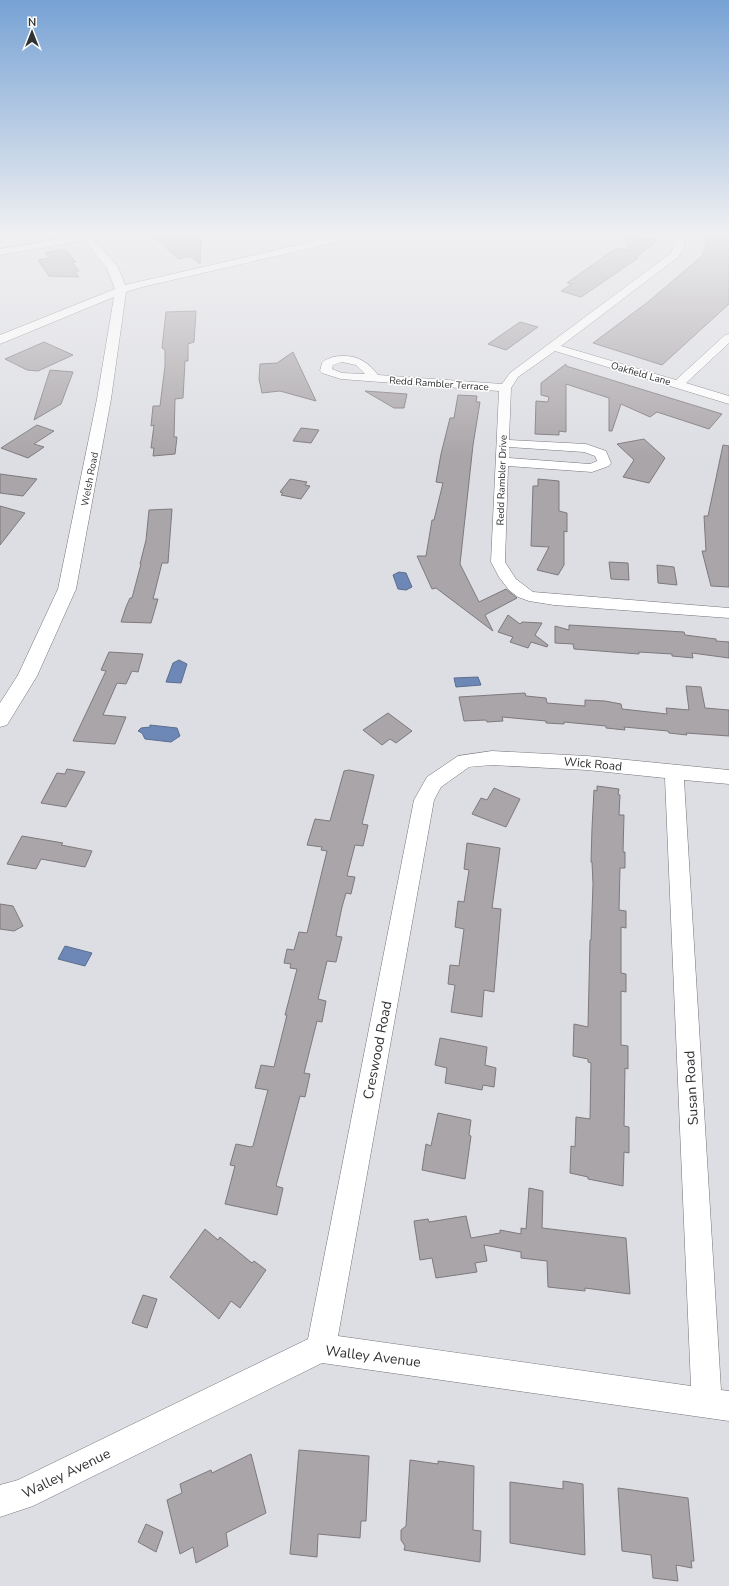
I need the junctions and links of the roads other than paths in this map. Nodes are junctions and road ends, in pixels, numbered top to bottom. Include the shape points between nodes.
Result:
1 (75, 309) edge
2 (118, 309) edge
3 (603, 309) edge
4 (729, 337) edge
5 (0, 340) edge
6 (553, 347) junction
7 (374, 378) dead end
8 (679, 384) junction
9 (504, 388) junction
10 (729, 400) edge
11 (503, 443) junction
12 (503, 462) junction
13 (729, 613) edge
14 (0, 720) edge
15 (457, 766) joint
16 (674, 772) junction
17 (729, 777) edge
18 (321, 1348) junction
19 (718, 1404) edge
20 (0, 1501) edge

1 - 5 main road
2 - 14 main road, Welsh Road via 104,399 67,589 27,676
3 - 6 street
4 - 8 street
6 - 8 street, Oakfield Lane
6 - 9 street via 514,375
7 - 9 street, Redd Rambler Terrace
8 - 10 street, Oakfield Lane
9 - 11 street, Redd Rambler Drive
11 - 12 street, Redd Rambler Drive
11 - 12 street via 586,448 601,454 604,463 592,468
12 - 13 street, Redd Rambler Drive via 498,562 501,571 528,596
15 - 16 street, Wick Road via 465,761 492,758
15 - 18 street, Creswood Road via 434,782 424,800
16 - 17 street, Wick Road
16 - 19 street, Susan Road
18 - 19 street, Walley Avenue
18 - 20 street, Walley Avenue via 22,1495

